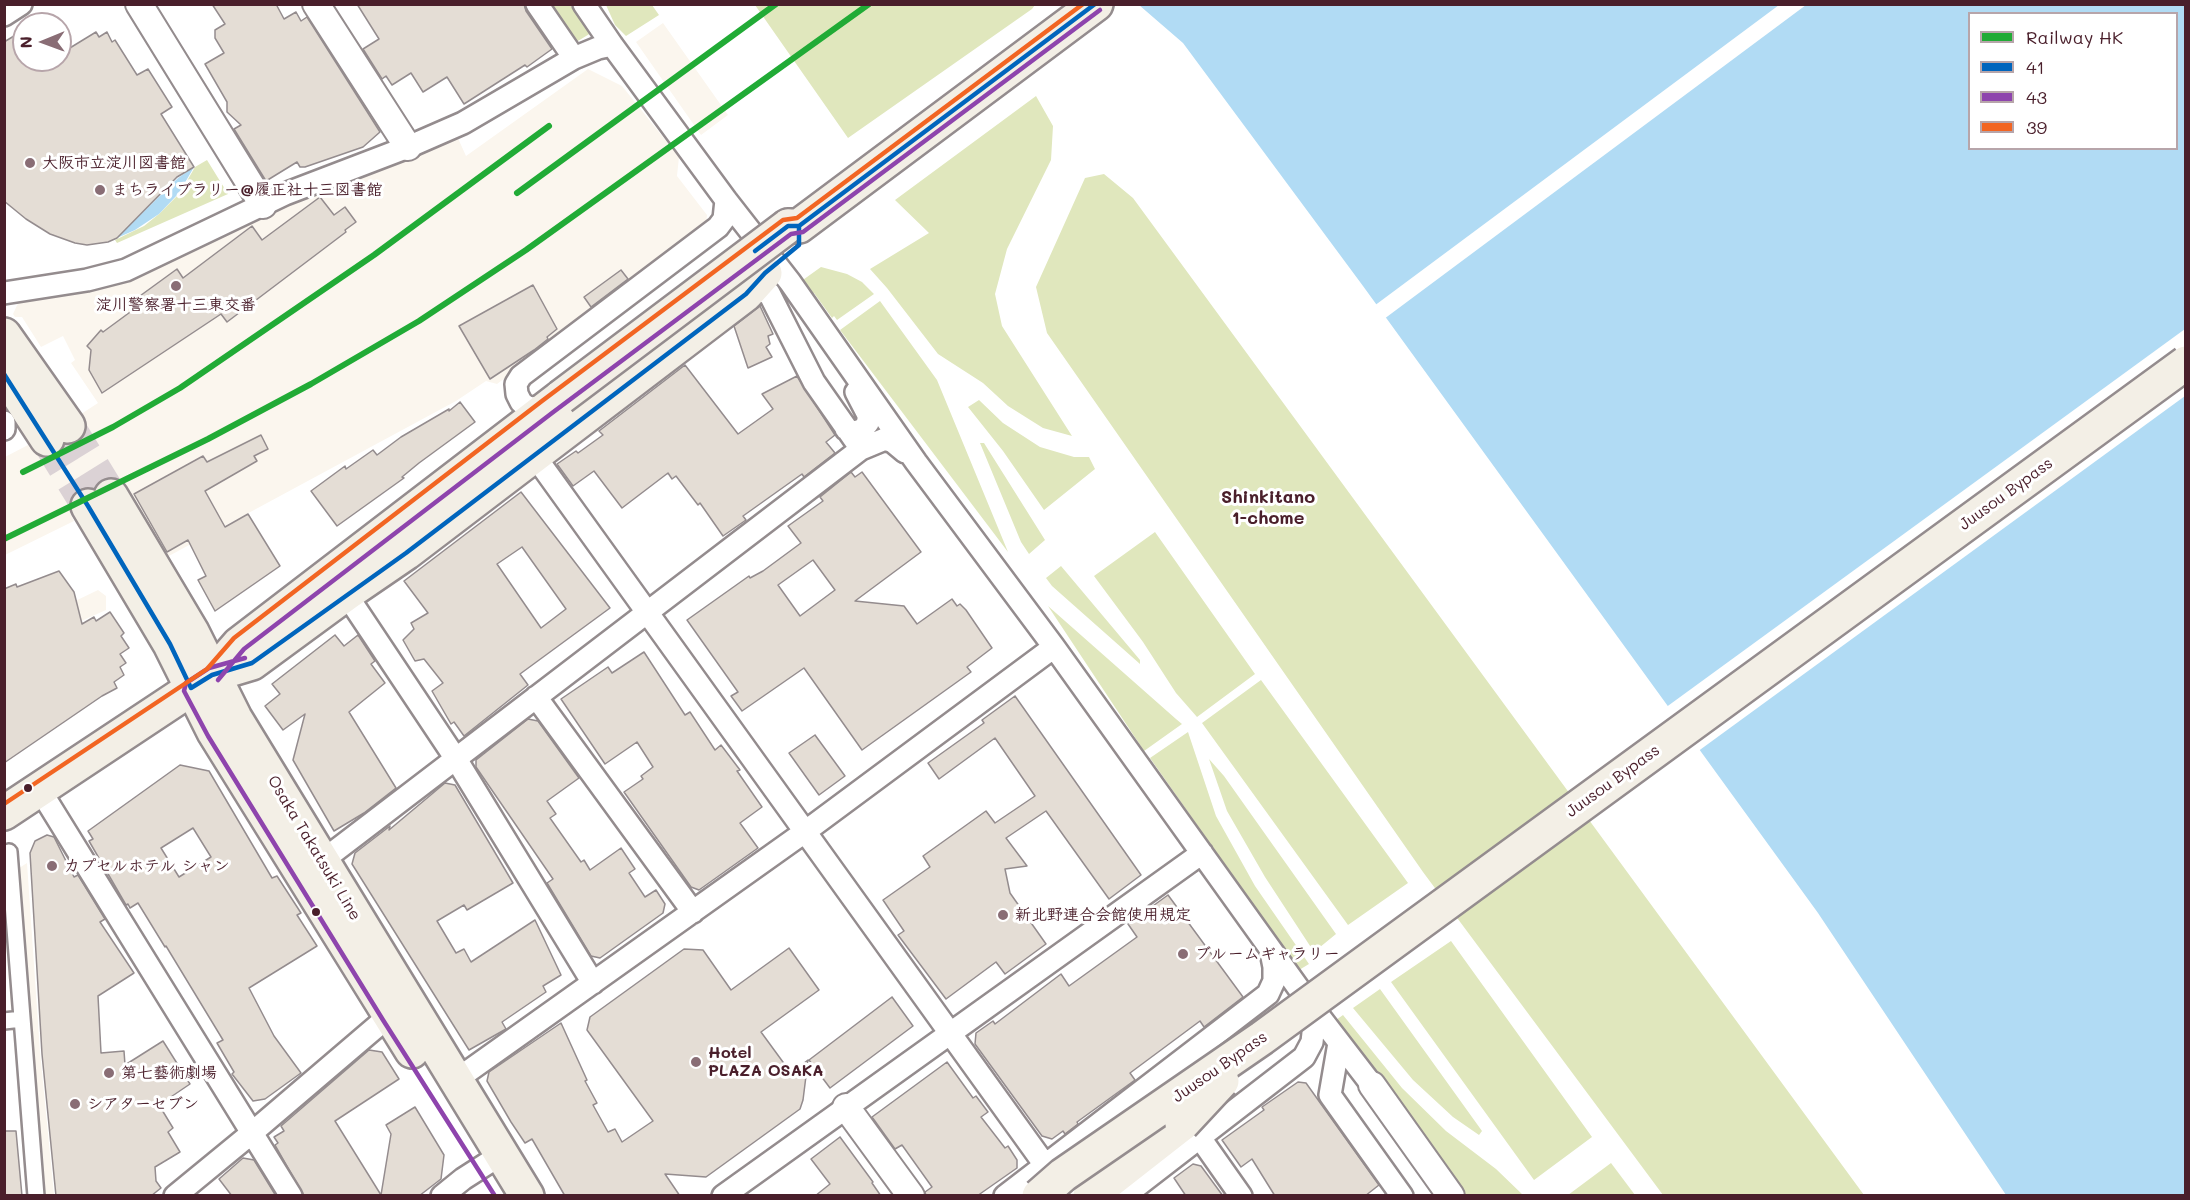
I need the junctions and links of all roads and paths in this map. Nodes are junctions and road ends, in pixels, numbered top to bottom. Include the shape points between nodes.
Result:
1 (21, 4) edge
2 (139, 4) edge
3 (316, 4) edge
4 (537, 4) edge
5 (584, 4) edge
6 (1096, 4) edge
7 (4, 15) edge
8 (612, 45) junction
9 (574, 58) junction
10 (408, 147) junction
11 (726, 200) junction
12 (263, 205) junction
13 (801, 226) junction
14 (755, 283) junction
15 (4, 293) edge
16 (827, 334) junction
17 (4, 335) edge
18 (2186, 363) edge
19 (4, 373) edge
20 (554, 402) junction
21 (4, 422) edge
22 (4, 429) edge
23 (846, 429) junction
24 (861, 449) junction
25 (534, 455) junction
26 (916, 462) junction
27 (100, 501) tunnel mouth
28 (346, 594) junction
29 (648, 612) junction
30 (1054, 647) junction
31 (202, 681) junction
32 (536, 697) junction
33 (456, 759) junction
34 (40, 790) junction
35 (4, 813) edge
36 (806, 831) junction
37 (9, 852) dead end
38 (1202, 853) junction
39 (322, 861) junction
40 (693, 912) junction
41 (1270, 948) junction
42 (593, 983) junction
43 (1312, 1007) junction
44 (389, 1016) junction
45 (22, 1019) junction
46 (4, 1021) edge
47 (950, 1033) junction
48 (1262, 1038) junction
49 (1339, 1043) junction
50 (1158, 1078) junction
51 (456, 1080) junction
52 (1372, 1085) joint
53 (846, 1107) junction
54 (253, 1132) junction
55 (1199, 1137) junction
56 (493, 1160) junction
57 (1042, 1180) edge
58 (36, 1196) edge
59 (176, 1196) edge
60 (291, 1196) edge
61 (442, 1196) edge
62 (504, 1196) edge
63 (527, 1196) edge
64 (723, 1196) edge
65 (911, 1196) edge
66 (1005, 1196) edge
67 (1067, 1196) edge
68 (1090, 1196) edge
69 (1124, 1196) edge
70 (1240, 1196) edge
71 (1402, 1196) edge
72 (1451, 1196) edge

1 - 7 street
2 - 12 street
3 - 10 street
4 - 9 street
5 - 8 street
6 - 13 main road
8 - 9 street
8 - 11 street
9 - 10 street via 463,123
10 - 12 street
11 - 16 street
11 - 20 street via 724,219 718,227 521,376 516,384 517,394 528,408
12 - 15 street via 126,270
13 - 14 main road
13 - 20 main road, bridge
14 - 23 street via 760,291 769,293 814,382
14 - 25 main road
16 - 23 street via 868,415 862,430
16 - 26 street
17 - 19 main road via 57,433
18 - 48 main road, Juusou Bypass, bridge
20 - 31 main road via 239,644
21 - 22 street
23 - 24 street
24 - 26 street via 885,439
24 - 29 street
25 - 28 main road
25 - 29 street
26 - 30 street
27 - 31 main road, Osaka Takatsuki Line via 170,644
28 - 31 main road via 252,663
28 - 33 street
29 - 32 street
29 - 36 street
30 - 36 street
30 - 38 street
31 - 34 main road
31 - 39 main road, Osaka Takatsuki Line via 235,718
31 - 44 main road, Osaka Takatsuki Line via 214,732
32 - 33 street
32 - 40 street
33 - 39 street
33 - 42 street
34 - 35 main road
34 - 54 street
36 - 40 street
36 - 47 street
37 - 45 street
38 - 41 street
38 - 47 street
39 - 51 main road, Osaka Takatsuki Line
40 - 42 street
41 - 43 street
41 - 50 street via 1274,981 1268,994
42 - 51 street
43 - 49 street
43 - 55 street via 1312,1042 1304,1057
44 - 54 street
44 - 56 main road, Osaka Takatsuki Line
45 - 46 street
45 - 58 street
47 - 53 street
47 - 57 street
48 - 57 main road, Juusou Bypass, bridge via 1063,1175
48 - 68 main road, bridge via 1182,1124
49 - 52 street
49 - 71 street via 1330,1095
50 - 55 street
50 - 57 street
51 - 56 main road, Osaka Takatsuki Line
52 - 72 street
53 - 64 street
53 - 65 street
54 - 59 street
54 - 60 street
55 - 69 street
55 - 70 street
56 - 61 street
56 - 62 main road, Osaka Takatsuki Line
56 - 63 main road, Osaka Takatsuki Line
57 - 66 street
57 - 67 street

